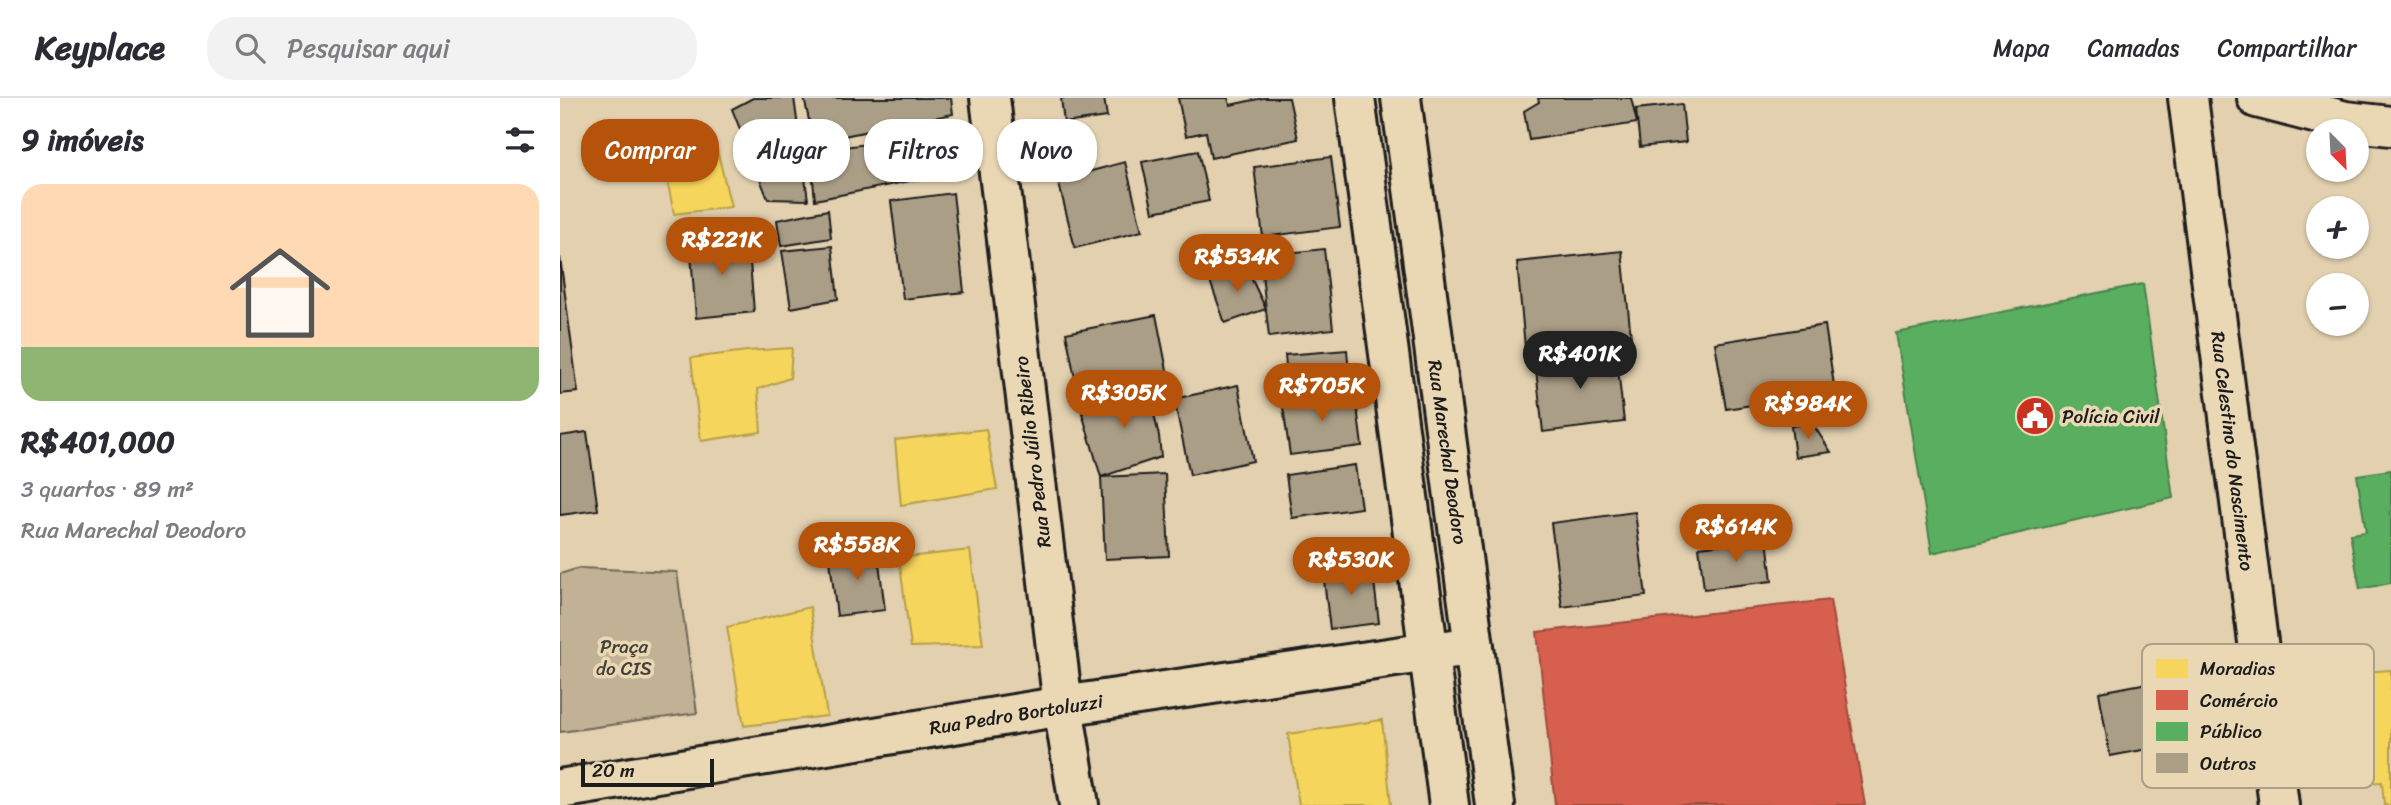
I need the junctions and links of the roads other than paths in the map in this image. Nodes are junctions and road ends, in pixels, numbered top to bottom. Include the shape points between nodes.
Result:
1 (990, 98) edge
2 (1355, 98) edge
3 (1401, 98) edge
4 (2188, 98) edge
5 (2258, 98) edge
6 (2391, 127) edge
7 (1423, 262) junction
8 (1378, 266) junction
9 (2258, 644) edge
10 (1474, 647) junction
11 (1429, 652) junction
12 (1063, 706) junction
13 (560, 789) edge
14 (1079, 805) edge
15 (1450, 805) edge
16 (1495, 805) edge

1 - 12 street, Rua Pedro Júlio Ribeiro
2 - 8 street
3 - 7 street, Rua Marechal Deodoro
4 - 9 street, Rua Celestino do Nascimento
5 - 6 street via 2345,121
7 - 8 street
7 - 10 street, Rua Marechal Deodoro
8 - 11 street
10 - 11 street, Rua Pedro Bortoluzzi
10 - 16 street, Rua Marechal Deodoro
11 - 12 street, Rua Pedro Bortoluzzi
11 - 15 street
12 - 13 street, Rua Pedro Bortoluzzi
12 - 14 street, Rua Pedro Júlio Ribeiro

